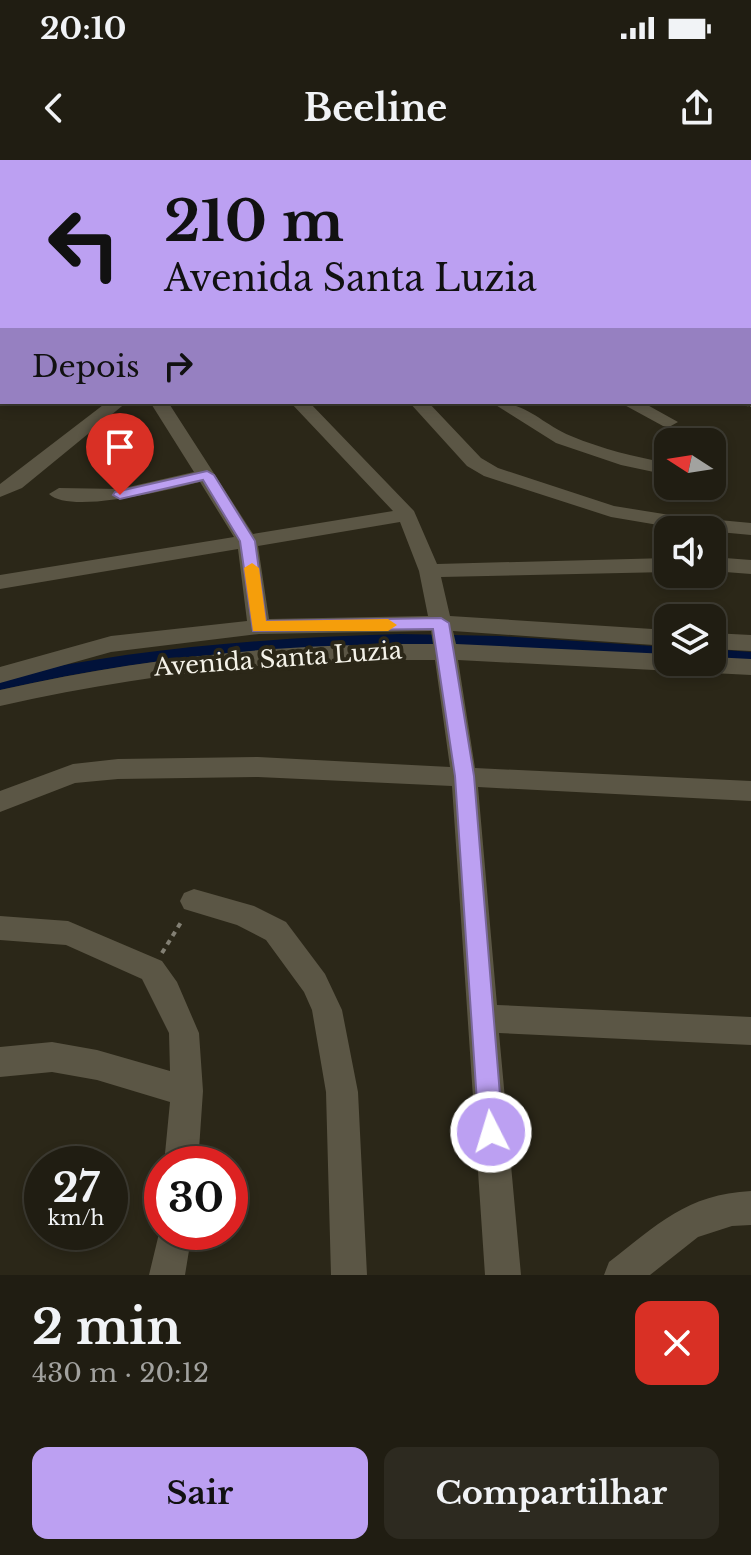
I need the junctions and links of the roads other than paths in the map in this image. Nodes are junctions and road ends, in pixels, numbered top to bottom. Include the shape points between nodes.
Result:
1 (115, 404) edge
2 (160, 404) edge
3 (301, 404) edge
4 (420, 404) edge
5 (503, 404) edge
6 (632, 404) edge
7 (669, 422) dead end
8 (654, 466) edge
9 (207, 475) junction
10 (0, 491) edge
11 (59, 494) dead end
12 (407, 515) junction
13 (751, 529) edge
14 (247, 541) junction
15 (654, 565) edge
16 (726, 565) edge
17 (751, 567) edge
18 (429, 571) junction
19 (0, 582) edge
20 (259, 627) junction
21 (443, 636) junction
22 (654, 638) edge
23 (726, 642) edge
24 (751, 643) edge
25 (751, 667) edge
26 (0, 675) edge
27 (0, 698) edge
28 (464, 776) junction
29 (751, 791) edge
30 (0, 802) edge
31 (194, 901) road end
32 (0, 928) edge
33 (481, 1018) junction
34 (751, 1031) edge
35 (0, 1062) edge
36 (187, 1091) junction
37 (182, 1146) edge
38 (751, 1208) edge
39 (172, 1250) edge
40 (167, 1275) edge
41 (349, 1275) edge
42 (503, 1275) edge
43 (622, 1275) edge

1 - 10 street
2 - 9 street
3 - 12 street
4 - 13 street via 474,462 491,472 611,511
5 - 8 street via 562,439
6 - 7 street
9 - 11 street via 120,495
9 - 14 street
12 - 14 street
12 - 18 street
14 - 19 street
14 - 20 street
15 - 18 street
16 - 17 street
18 - 21 street
20 - 21 street, Avenida Santa Luzia
20 - 26 street, Avenida Santa Luzia via 111,644
21 - 22 street, Avenida Santa Luzia
21 - 25 street, Avenida Santa Luzia
21 - 27 street, Avenida Santa Luzia via 144,668
21 - 28 street
23 - 24 street
28 - 29 street
28 - 30 street via 258,767 118,769 73,774
28 - 33 street
31 - 41 street via 244,915 276,931 315,983 327,1010 342,1092
32 - 36 street via 68,933 152,970 184,1033
33 - 34 street
33 - 42 street
35 - 36 street via 52,1057
36 - 37 street
38 - 43 street via 688,1222
39 - 40 street

